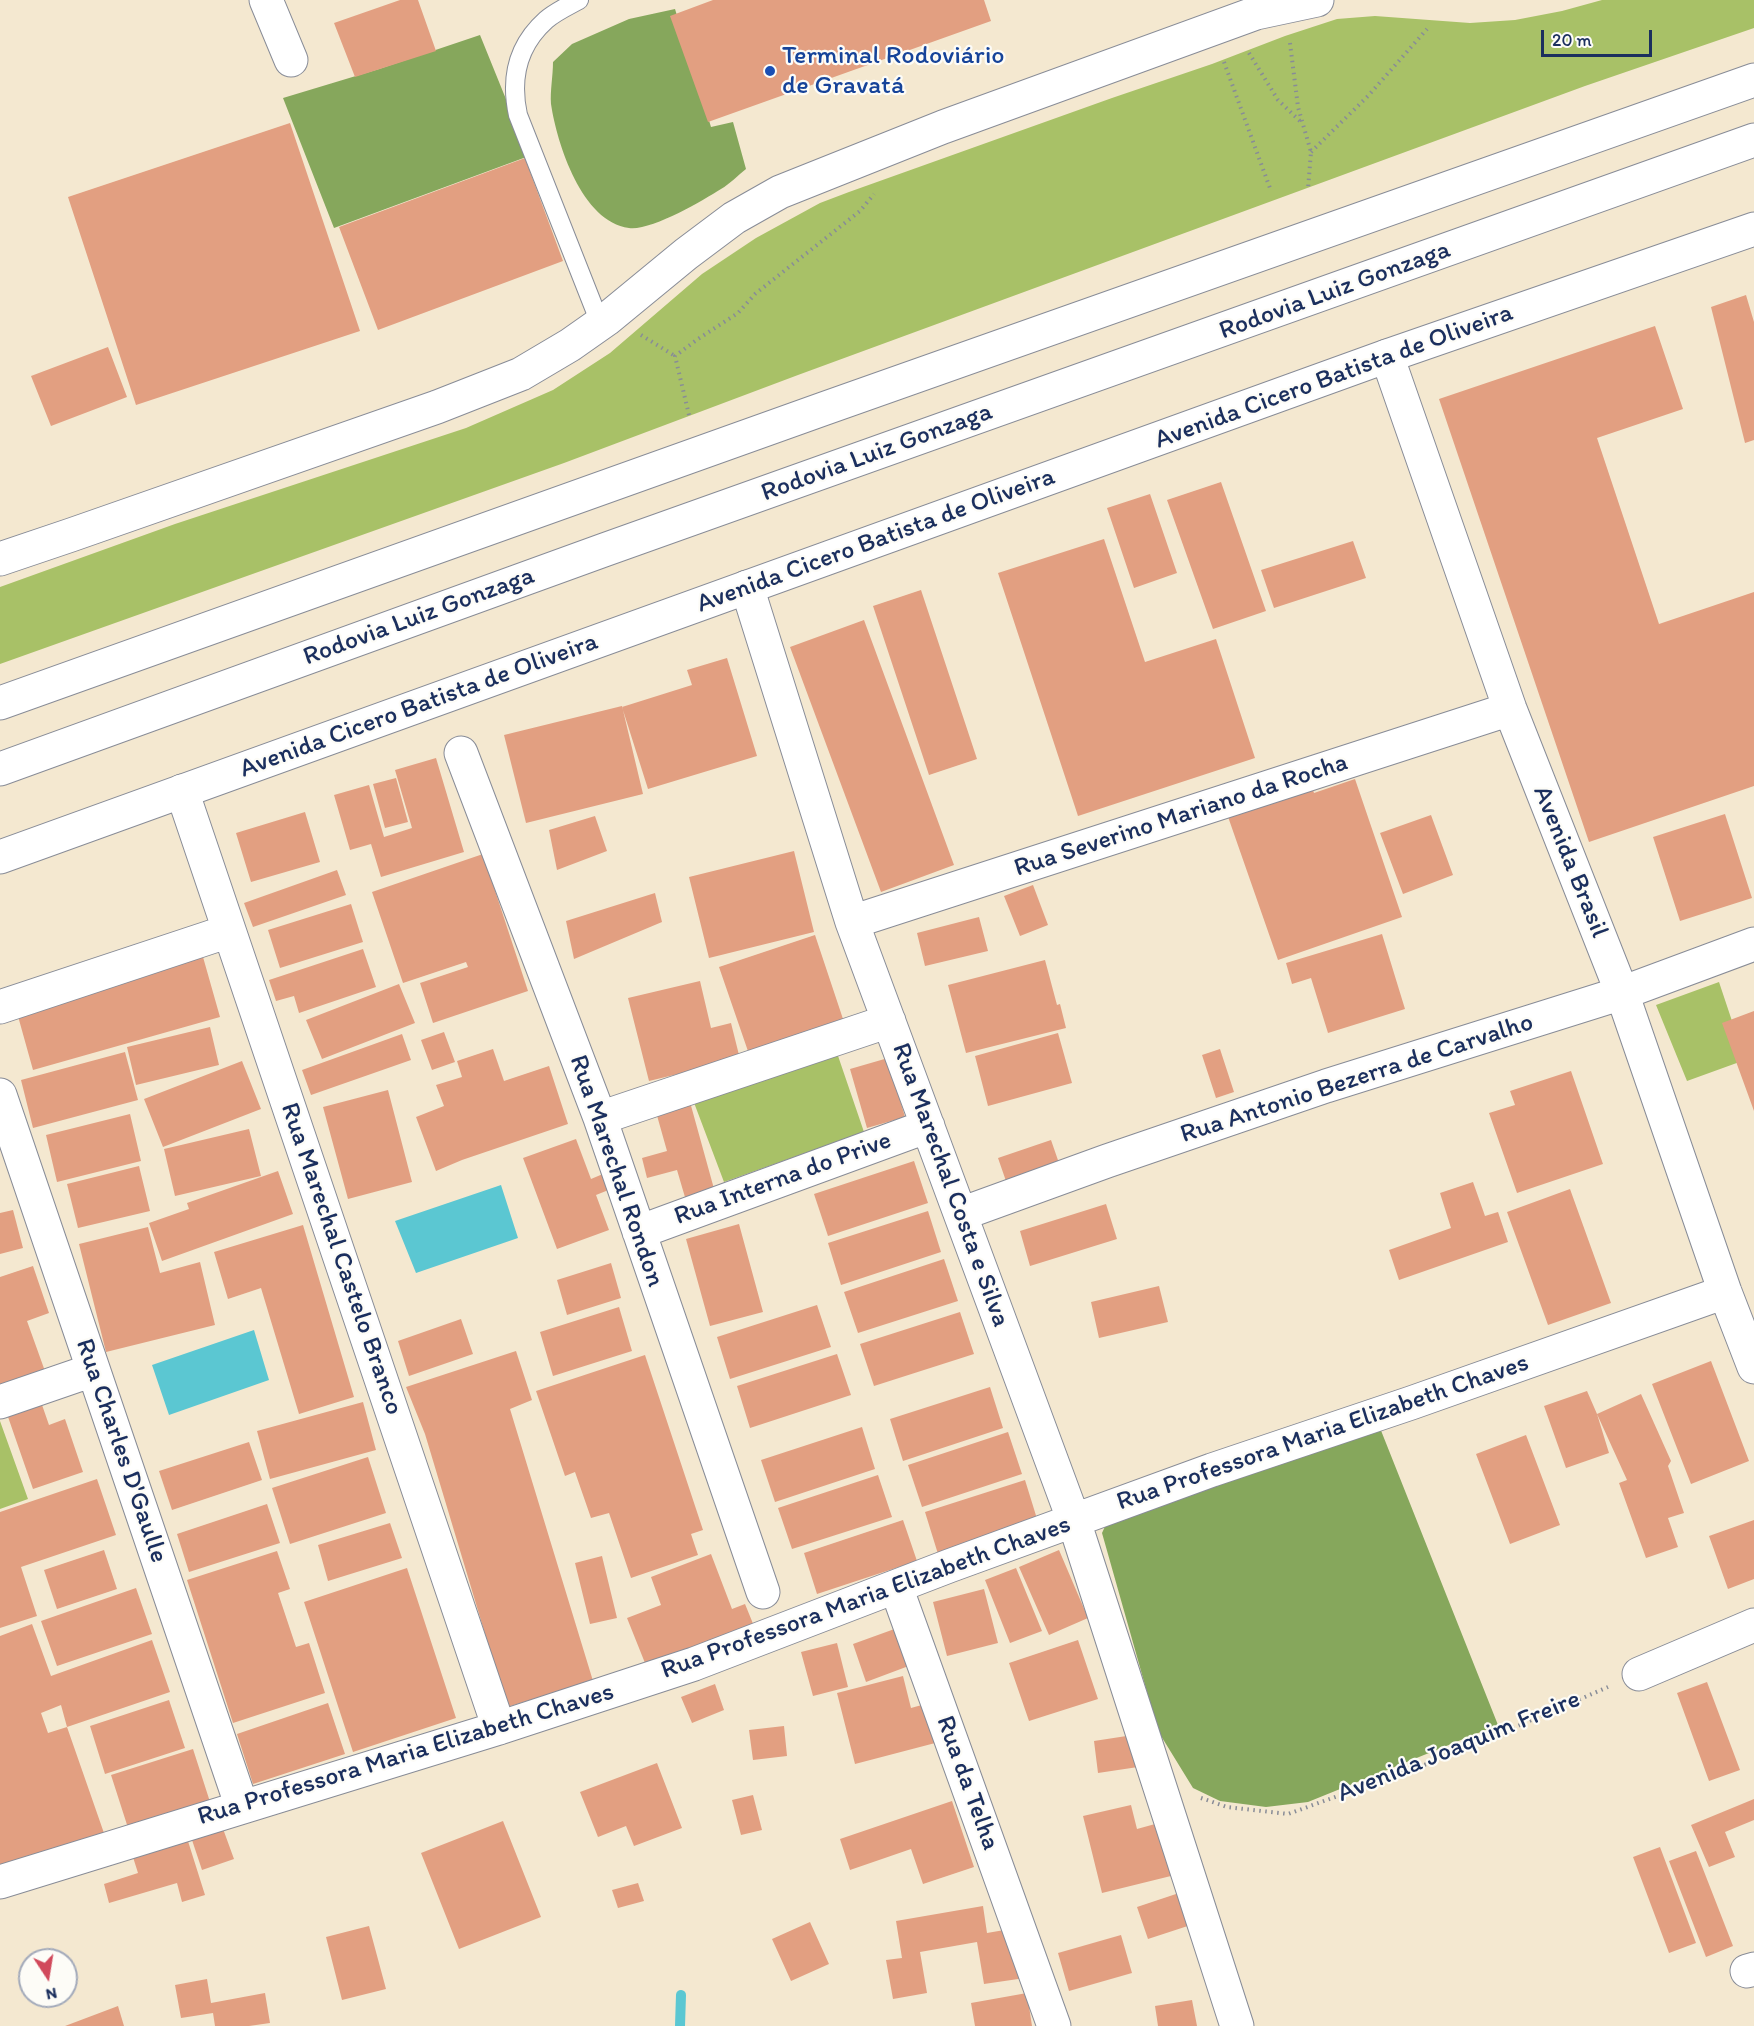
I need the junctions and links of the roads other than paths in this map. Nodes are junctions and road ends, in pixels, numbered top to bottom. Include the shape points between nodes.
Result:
1 (266, 0) edge
2 (579, 0) edge
3 (1317, 0) edge
4 (291, 60) dead end
5 (1754, 80) edge
6 (1754, 140) edge
7 (1754, 229) edge
8 (600, 323) junction
9 (1388, 356) junction
10 (0, 559) edge
11 (747, 587) junction
12 (0, 703) edge
13 (1510, 709) junction
14 (461, 753) dead end
15 (0, 769) edge
16 (182, 791) junction
17 (0, 858) edge
18 (852, 922) junction
19 (229, 931) junction
20 (1754, 944) edge
21 (1622, 993) junction
22 (0, 1007) edge
23 (889, 1021) junction
24 (0, 1095) edge
25 (600, 1118) junction
26 (928, 1126) junction
27 (961, 1214) junction
28 (639, 1232) junction
29 (1725, 1292) junction
30 (1754, 1367) edge
31 (93, 1370) junction
32 (0, 1402) edge
33 (1074, 1521) junction
34 (896, 1587) junction
35 (763, 1592) dead end
36 (1754, 1625) edge
37 (1639, 1674) road end
38 (499, 1728) junction
39 (242, 1807) junction
40 (0, 1882) edge
41 (1054, 2026) edge
42 (1237, 2026) edge

1 - 4 main road
2 - 8 lane via 547,19 526,43 515,72 513,94
3 - 8 main road via 1256,13 943,127 780,192 712,233
5 - 12 main road
6 - 15 main road, Rodovia Luiz Gonzaga
7 - 9 main road, Avenida Cicero Batista de Oliveira
8 - 10 main road via 521,374
9 - 11 main road, Avenida Cicero Batista de Oliveira
9 - 13 main road, Avenida Brasil
11 - 16 main road, Avenida Cicero Batista de Oliveira
11 - 18 main road, Rua Marechal Costa e Silva
13 - 18 main road, Rua Severino Mariano da Rocha
13 - 21 main road, Avenida Brasil
14 - 25 main road, Rua Marechal Rondon
16 - 17 main road, Avenida Cicero Batista de Oliveira
16 - 19 main road, Rua Marechal Castelo Branco
18 - 23 main road, Rua Marechal Costa e Silva
19 - 22 main road
19 - 38 main road, Rua Marechal Castelo Branco
20 - 21 main road, Rua Antonio Bezerra de Carvalho
21 - 27 main road, Rua Antonio Bezerra de Carvalho via 1326,1086
21 - 29 main road, Avenida Brasil
23 - 25 main road
23 - 26 main road, Rua Marechal Costa e Silva
24 - 31 main road, Rua Charles D'Gaulle
25 - 28 main road, Rua Marechal Rondon
26 - 27 main road, Rua Marechal Costa e Silva
26 - 28 main road, Rua Interna do Prive
27 - 33 main road, Rua Marechal Costa e Silva
28 - 35 main road, Rua Marechal Rondon
29 - 30 main road, Avenida Brasil
29 - 33 main road, Rua Professora Maria Elizabeth Chaves
31 - 32 main road
31 - 39 main road, Rua Charles D'Gaulle
33 - 34 main road, Rua Professora Maria Elizabeth Chaves
33 - 42 main road, Rua Marechal Costa e Silva
34 - 38 main road, Rua Professora Maria Elizabeth Chaves via 694,1664
34 - 41 main road, Rua da Telha
36 - 37 main road
38 - 39 main road, Rua Professora Maria Elizabeth Chaves
39 - 40 main road, Rua Professora Maria Elizabeth Chaves

